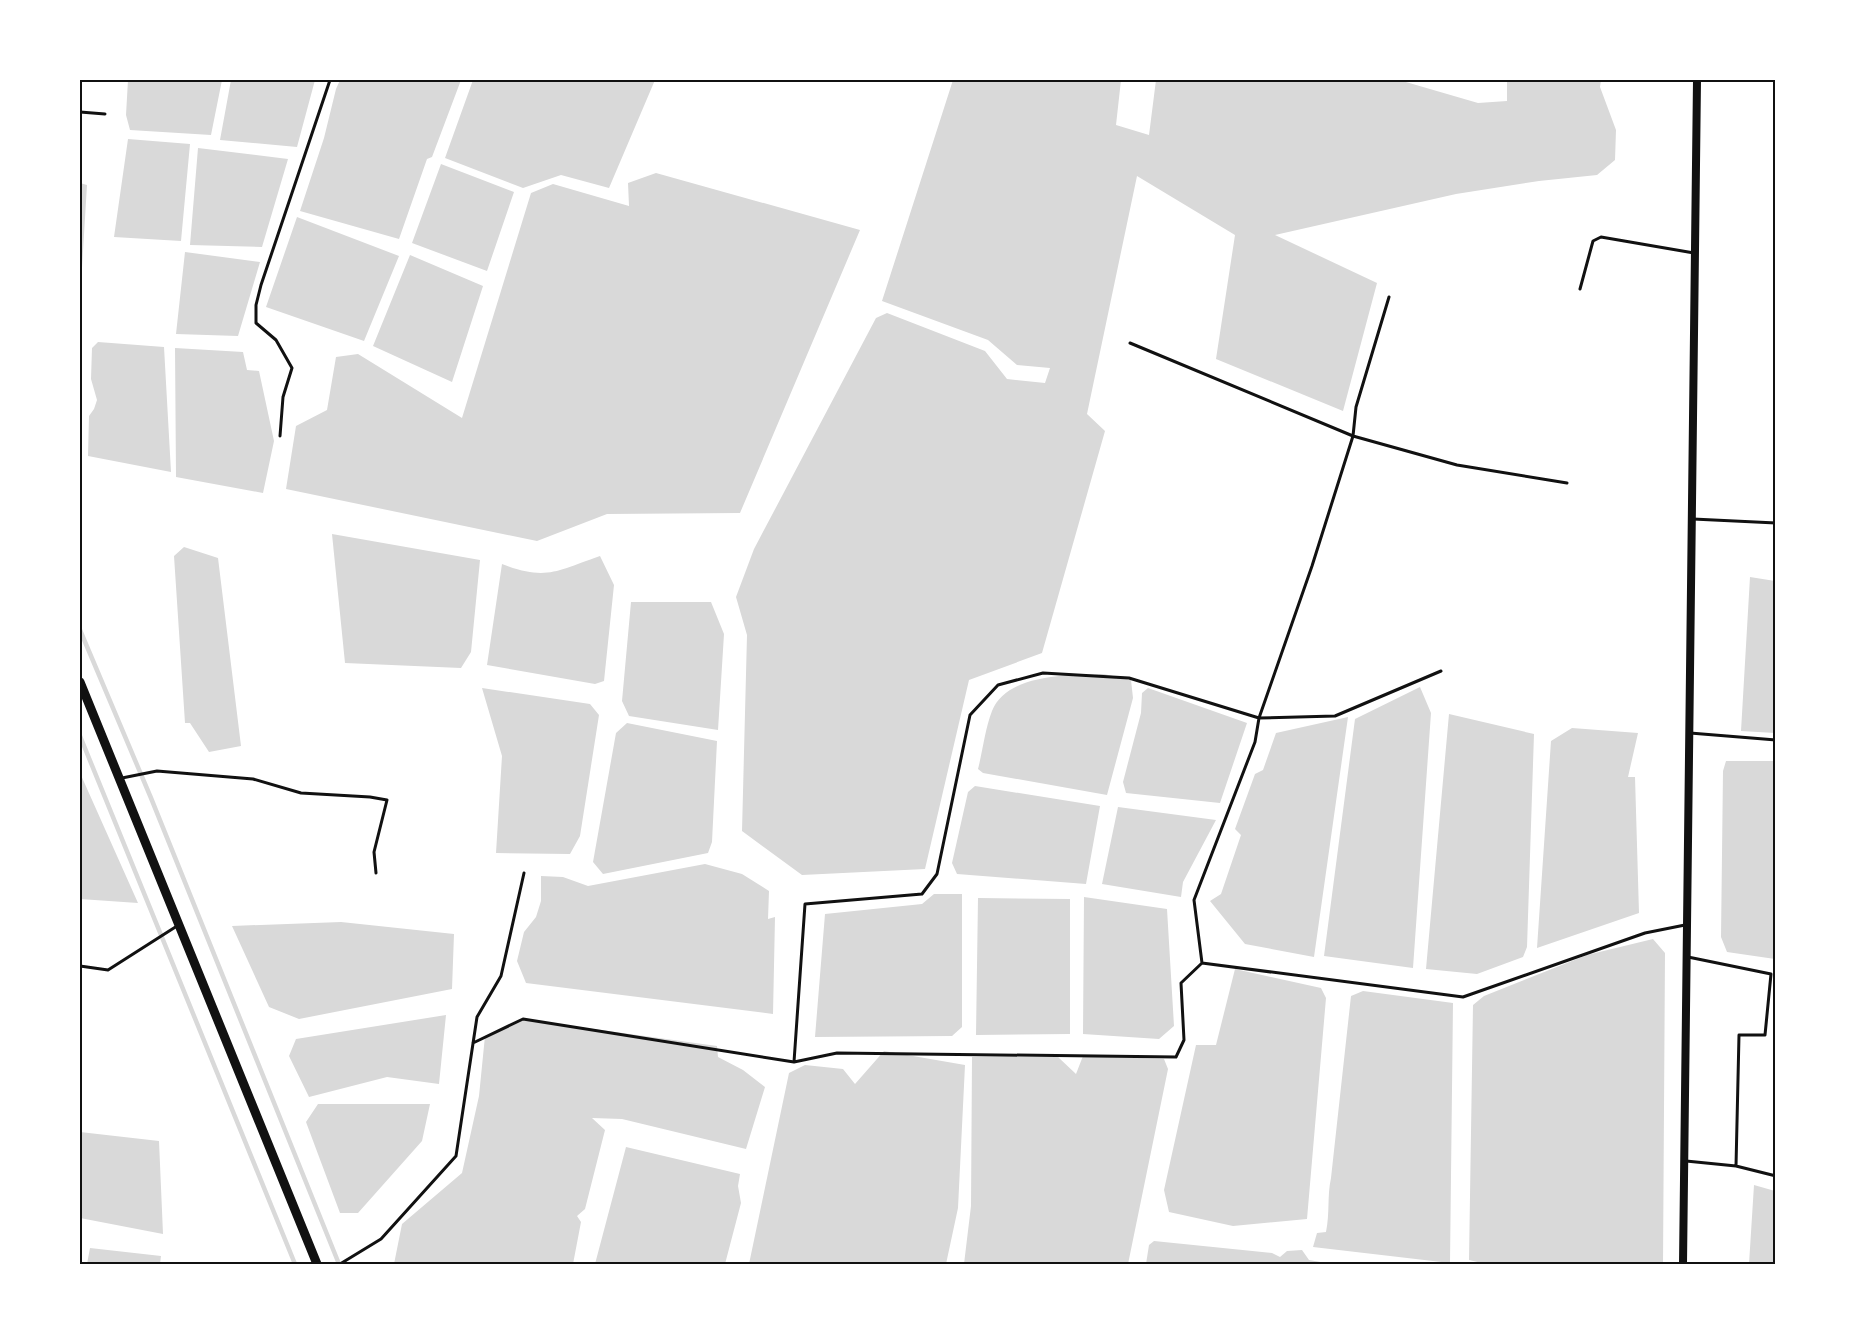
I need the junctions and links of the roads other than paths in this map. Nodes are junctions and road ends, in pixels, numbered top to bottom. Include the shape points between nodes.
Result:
1 (330, 80) edge
2 (1697, 80) edge
3 (80, 112) edge
4 (105, 114) dead end
5 (1695, 253) junction
6 (1580, 289) dead end
7 (1389, 297) dead end
8 (1130, 343) dead end
9 (280, 436) dead end
10 (1353, 436) junction
11 (1567, 483) dead end
12 (1693, 519) junction
13 (1776, 523) edge
14 (1441, 671) dead end
15 (80, 682) edge
16 (1259, 718) junction
17 (1690, 733) junction
18 (1776, 740) edge
19 (119, 779) junction
20 (376, 873) dead end
21 (524, 873) dead end
22 (1689, 924) junction
23 (179, 925) junction
24 (1688, 957) junction
25 (1202, 963) junction
26 (80, 966) edge
27 (473, 1043) junction
28 (795, 1062) junction
29 (1686, 1161) junction
30 (1736, 1166) junction
31 (1776, 1176) edge
32 (317, 1264) edge
33 (340, 1264) edge
34 (1683, 1264) edge

1 - 9 lane via 256,305 256,323 276,340 292,368 283,397
2 - 5 street
3 - 4 lane
5 - 6 lane via 1601,237 1593,241
5 - 12 street
7 - 10 lane via 1356,407
8 - 10 lane
10 - 11 lane via 1457,465
10 - 16 lane
12 - 13 lane
12 - 17 street
14 - 16 lane via 1335,716
15 - 19 main road
16 - 25 lane via 1255,742 1194,900
16 - 28 lane via 1128,678 1043,673 998,685 970,716 937,874 922,894 806,904
17 - 18 lane
17 - 22 street
19 - 20 lane via 157,771 253,779 301,793 387,800 374,852
19 - 23 main road
21 - 27 lane via 501,976 477,1017
22 - 24 street
22 - 25 lane via 1645,933 1463,998
23 - 26 lane via 108,970
23 - 32 main road
24 - 29 street
24 - 30 lane via 1771,974 1765,1035 1739,1035
25 - 28 lane via 1181,983 1184,1040 1176,1057 837,1053
27 - 28 lane via 523,1019
27 - 33 lane via 456,1156 381,1239
29 - 30 lane
29 - 34 street
30 - 31 lane

